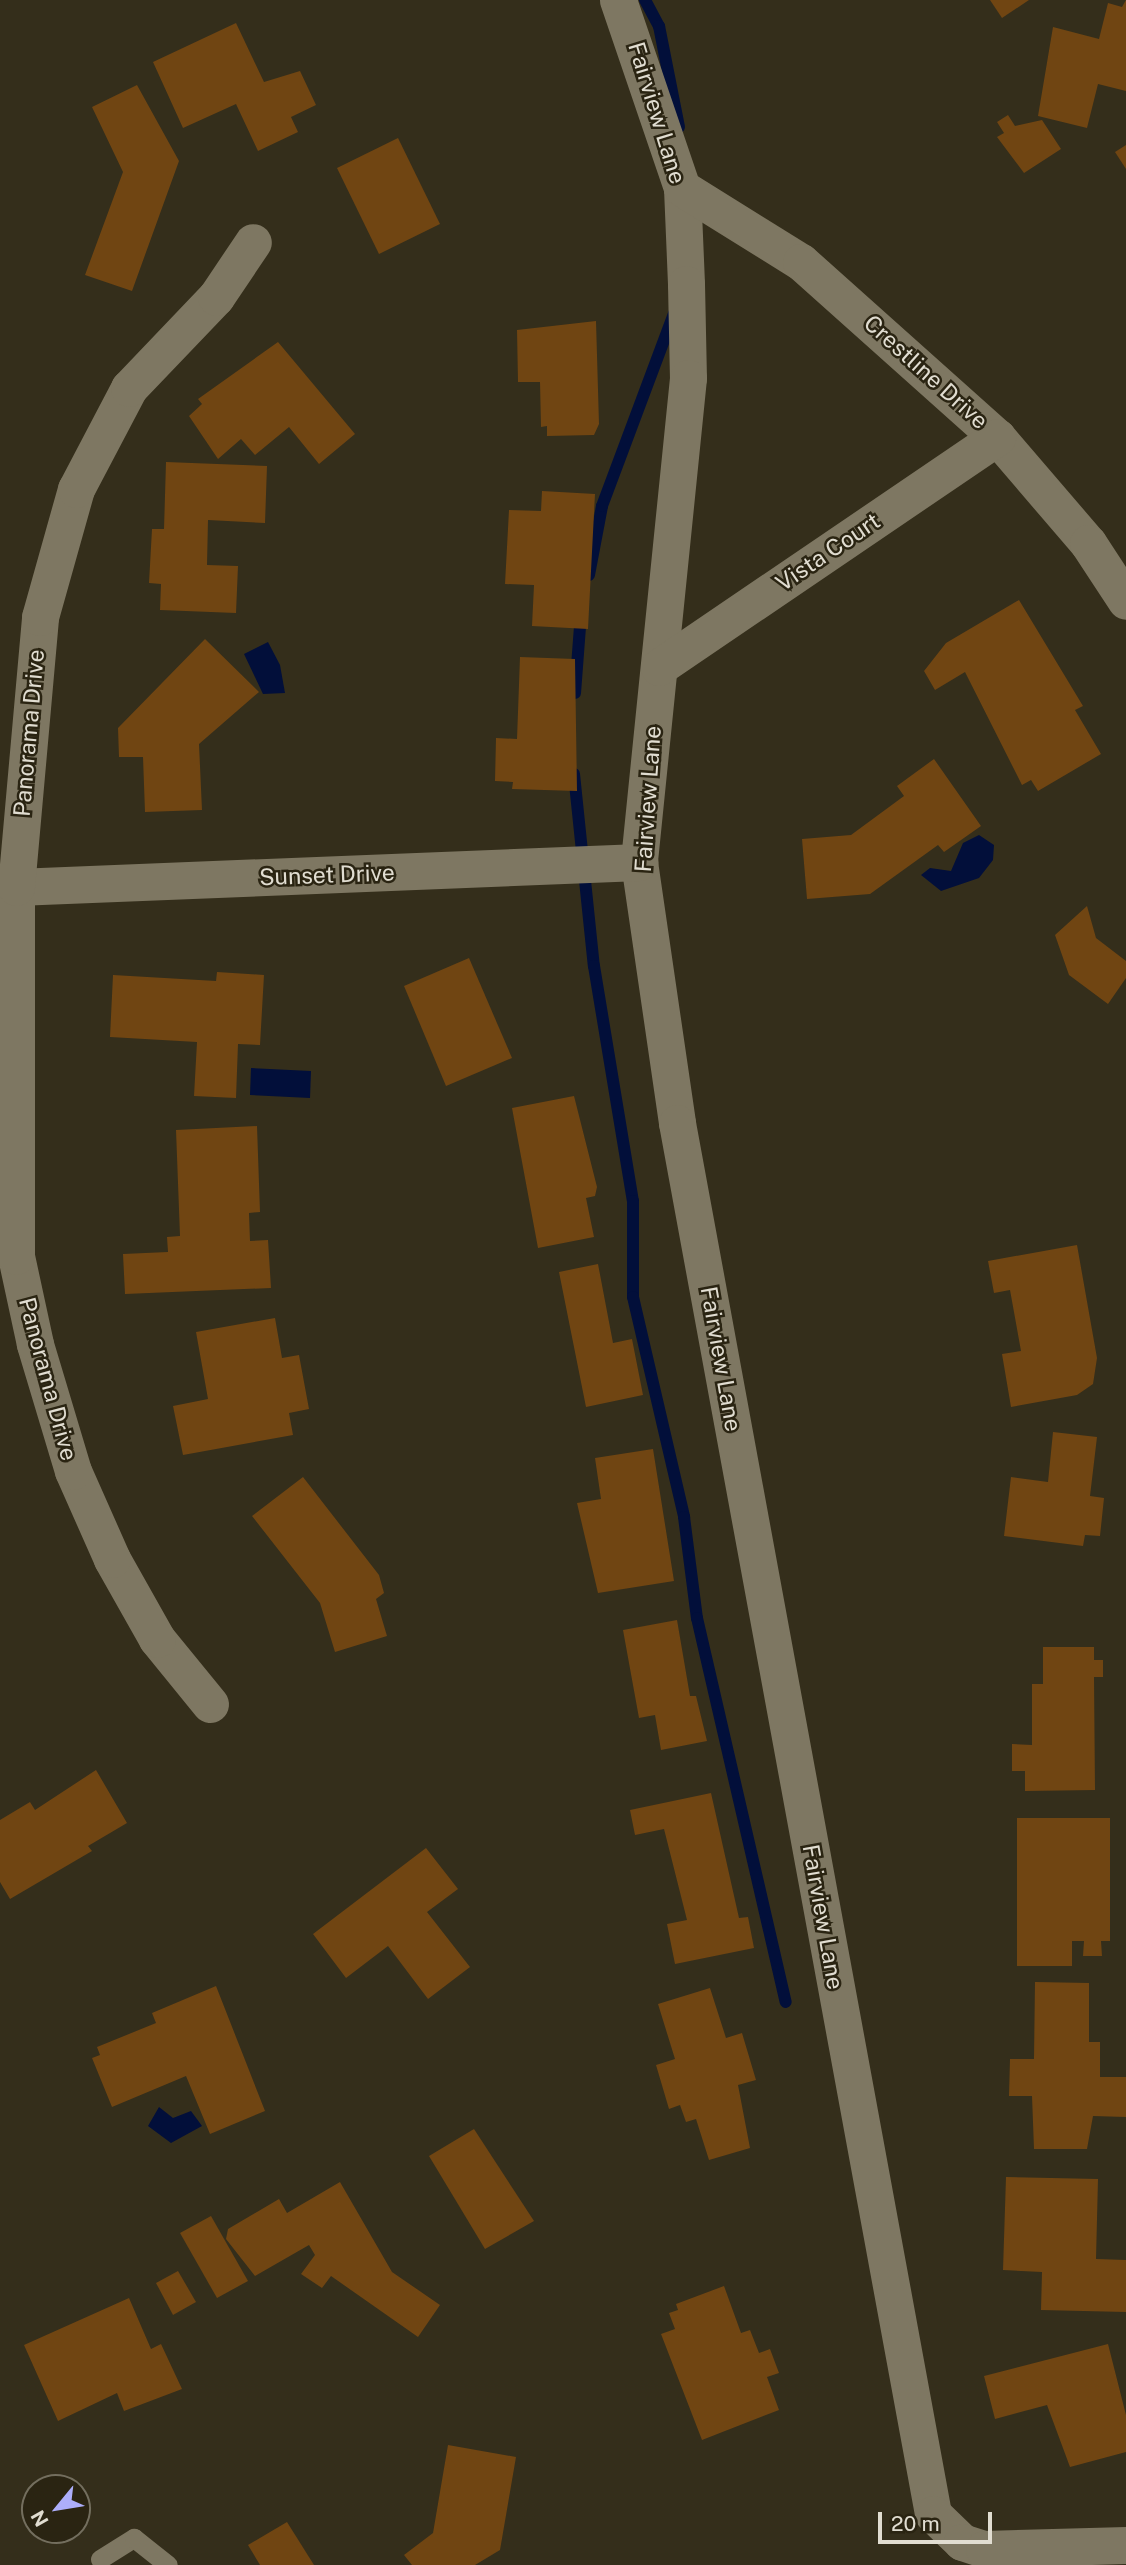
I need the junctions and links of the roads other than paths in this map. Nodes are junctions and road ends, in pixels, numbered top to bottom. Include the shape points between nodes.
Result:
1 (618, 0) edge
2 (682, 188) junction
3 (253, 242) dead end
4 (997, 437) junction
5 (1126, 601) edge
6 (659, 667) junction
7 (639, 862) junction
8 (16, 887) junction
9 (211, 1704) dead end
10 (1126, 2545) edge
11 (100, 2560) dead end
12 (168, 2565) edge

1 - 2 street, Fairview Lane
2 - 4 street, Crestline Drive via 802,262
2 - 6 street, Fairview Lane via 688,378
3 - 8 street, Panorama Drive via 216,297 129,388 76,489 40,617
4 - 5 street, Crestline Drive via 1088,543
4 - 6 street, Vista Court
6 - 7 street, Fairview Lane
7 - 8 street, Sunset Drive
7 - 10 street, Fairview Lane via 677,1123 933,2514 962,2542 984,2549
8 - 9 street, Panorama Drive via 15,1242 35,1345 73,1471 113,1559 157,1639
11 - 12 lane via 134,2538

